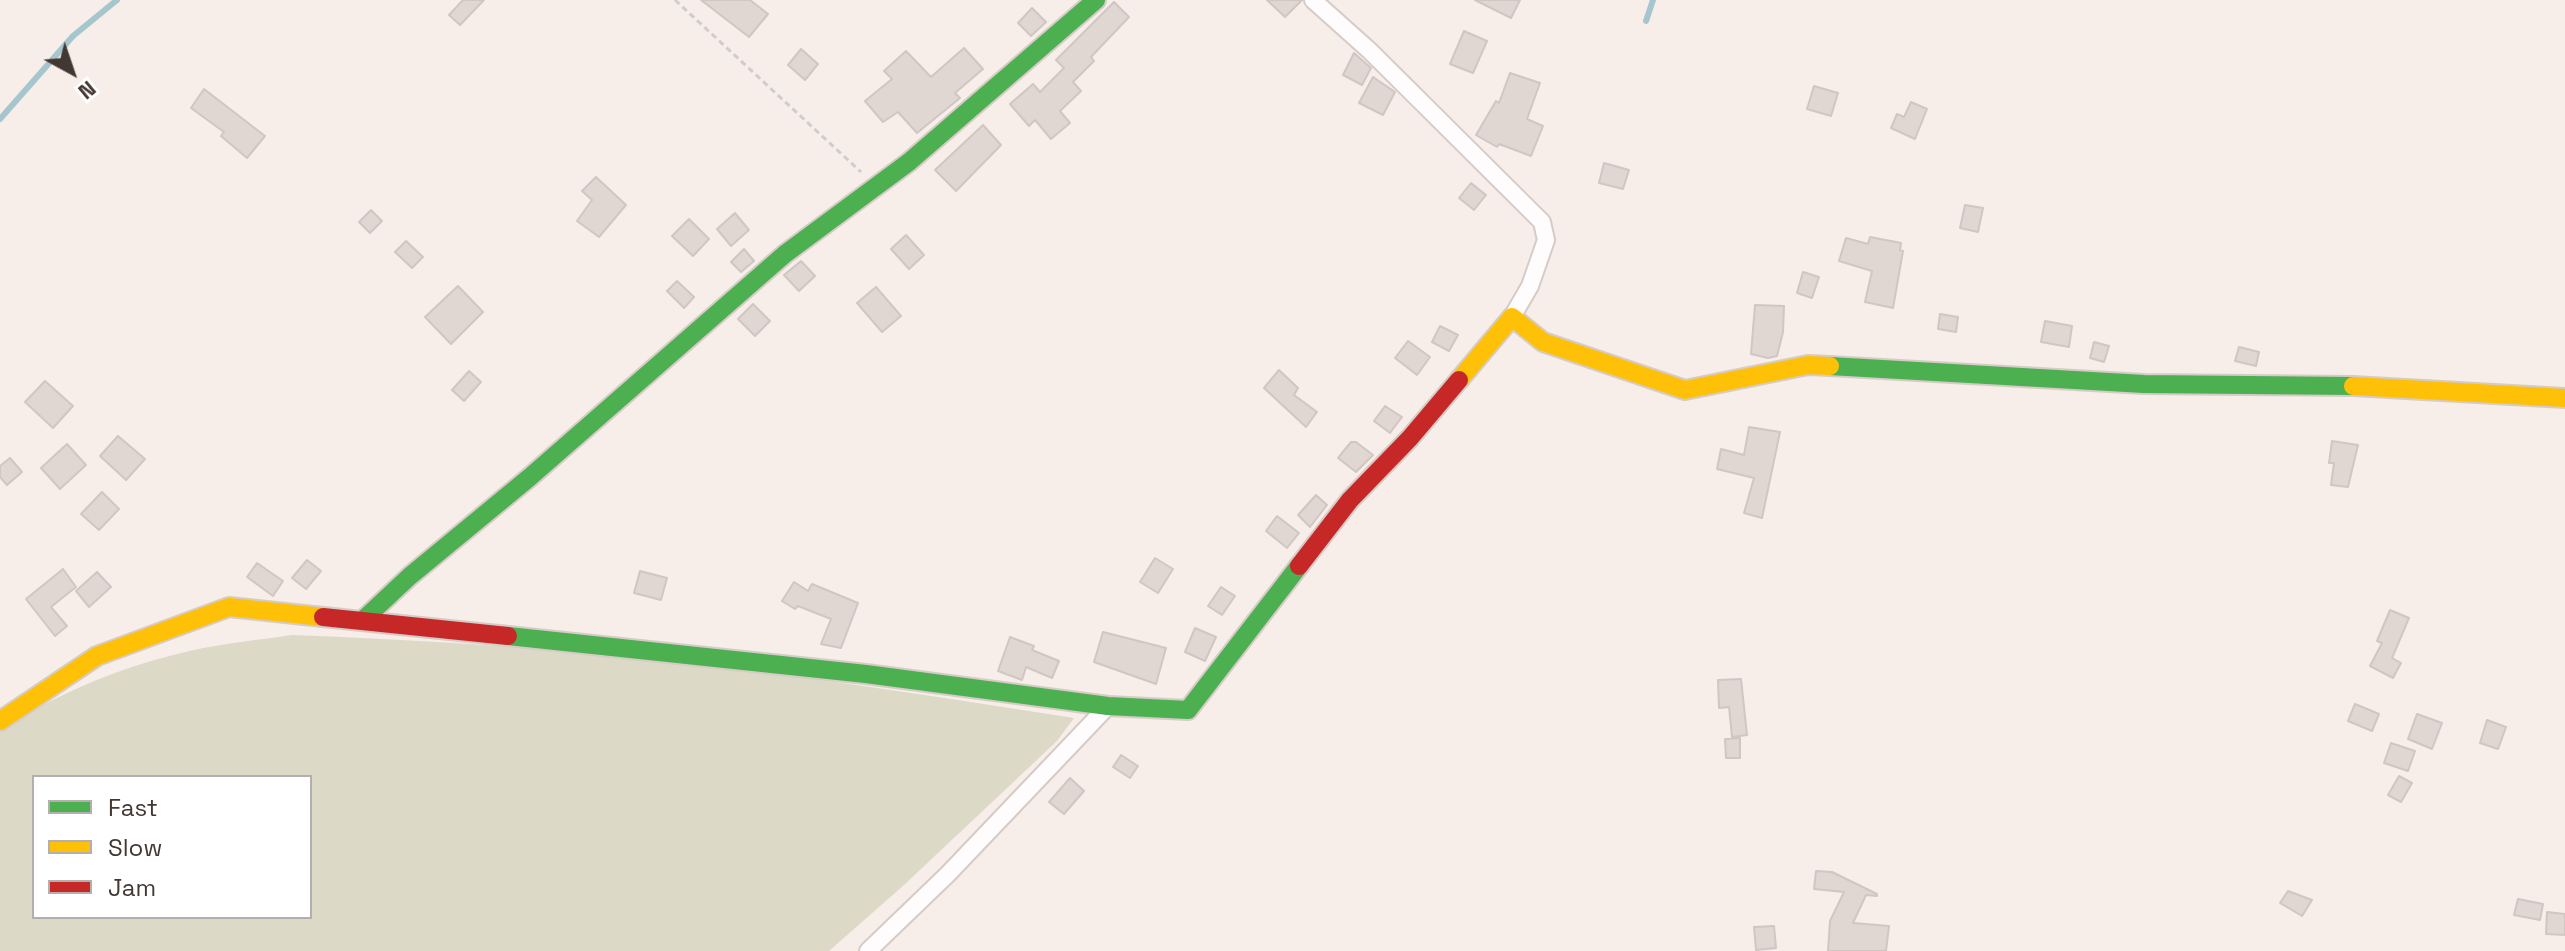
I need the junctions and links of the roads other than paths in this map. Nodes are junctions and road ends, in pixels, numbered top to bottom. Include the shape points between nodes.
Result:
1 (1096, 0) edge
2 (1313, 0) edge
3 (1512, 317) junction
4 (2565, 398) edge
5 (363, 620) junction
6 (1108, 706) junction
7 (0, 721) edge
8 (868, 951) edge

1 - 5 street via 909,162 731,299
2 - 3 street via 1542,222 1546,240
3 - 4 street via 1543,342 1685,390 1808,365 2144,384 2348,386
3 - 6 street via 1350,500 1188,710
5 - 6 street via 866,674
5 - 7 street via 229,607 97,656
6 - 8 street

